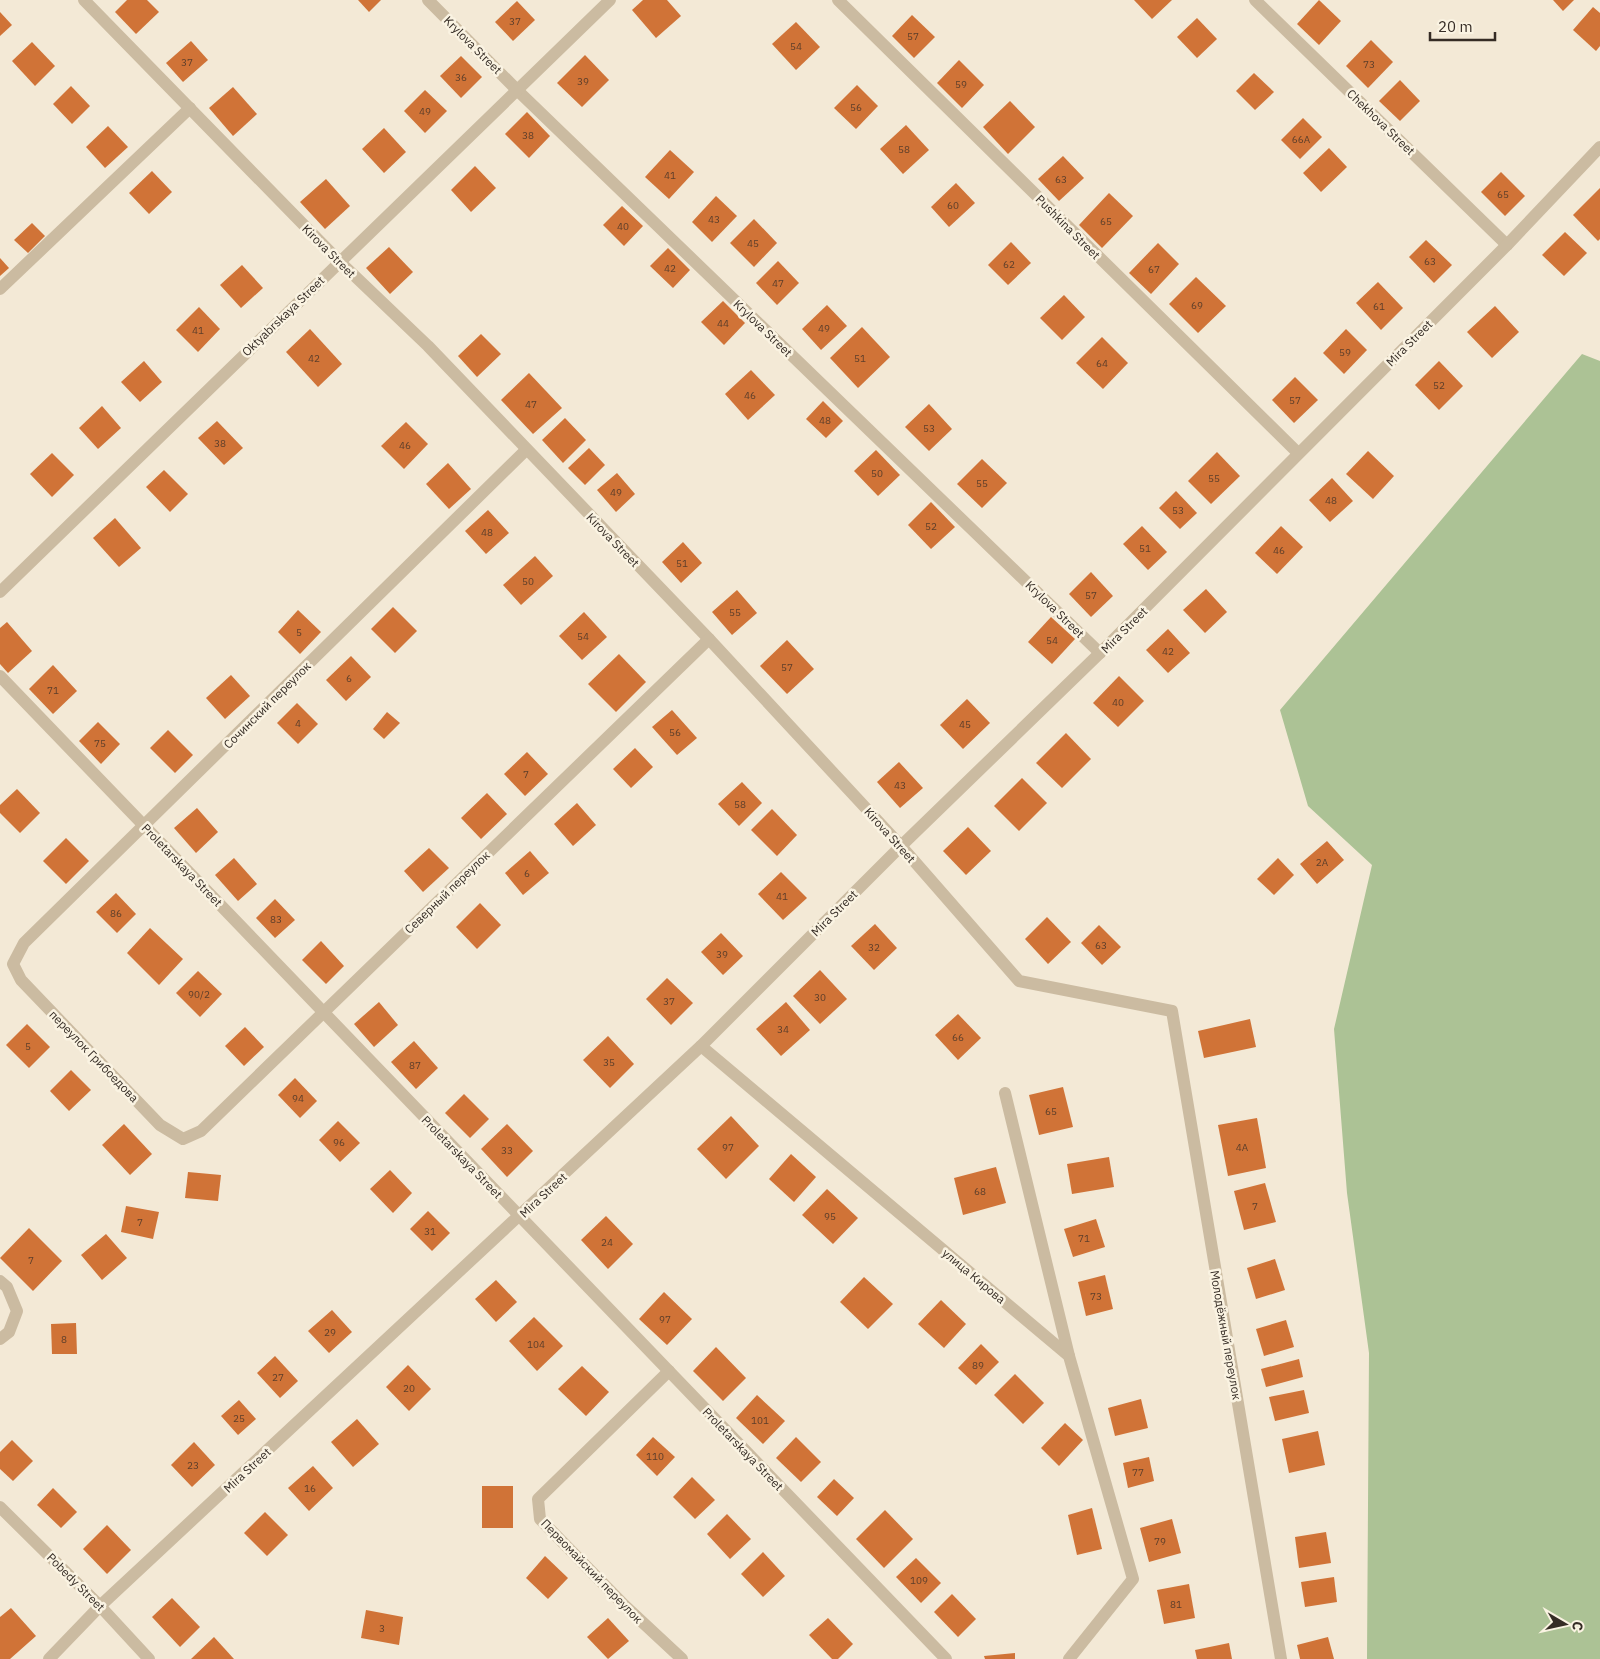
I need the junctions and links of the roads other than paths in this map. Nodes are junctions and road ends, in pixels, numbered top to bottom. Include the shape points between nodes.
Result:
1 (84, 0) edge
2 (428, 0) edge
3 (610, 0) edge
4 (838, 0) edge
5 (1255, 0) edge
6 (517, 90) junction
7 (190, 108) junction
8 (1600, 147) edge
9 (1508, 245) junction
10 (339, 261) junction
11 (0, 288) edge
12 (526, 450) junction
13 (1298, 453) junction
14 (0, 592) edge
15 (708, 639) junction
16 (1100, 653) junction
17 (0, 676) edge
18 (144, 826) junction
19 (901, 846) junction
20 (13, 964) joint
21 (1172, 1011) joint
22 (323, 1012) junction
23 (702, 1046) junction
24 (1005, 1093) dead end
25 (182, 1139) joint
26 (520, 1217) junction
27 (0, 1281) edge
28 (0, 1339) edge
29 (1069, 1356) junction
30 (668, 1371) junction
31 (0, 1507) edge
32 (100, 1606) junction
33 (49, 1659) edge
34 (149, 1659) edge
35 (682, 1659) edge
36 (946, 1659) edge
37 (1069, 1659) edge
38 (1281, 1659) edge

1 - 7 street, Kirova Street
2 - 6 street, Krylova Street
3 - 6 street, Oktyabrskaya Street
4 - 13 street, Pushkina Street
5 - 9 street, Chekhova Street
6 - 10 street, Oktyabrskaya Street
6 - 16 street, Krylova Street
7 - 10 street, Kirova Street
7 - 11 street
8 - 9 street, Mira Street
9 - 13 street, Mira Street
10 - 12 street, Kirova Street via 428,346
10 - 14 street, Oktyabrskaya Street
12 - 15 street, Kirova Street
12 - 18 street, Сочинский переулок
13 - 16 street, Mira Street
15 - 19 street, Kirova Street
15 - 22 street, Северный переулок
16 - 19 street, Mira Street
17 - 18 street, Proletarskaya Street
18 - 20 street, Сочинский переулок via 24,943
18 - 22 street, Proletarskaya Street
19 - 21 street, Kirova Street via 1019,981
19 - 23 street, Mira Street
20 - 25 street, переулок Грибоедова via 21,980 160,1125
21 - 38 street, Молодёжный переулок
22 - 25 street, Северный переулок via 200,1131
22 - 26 street, Proletarskaya Street
23 - 26 street, Mira Street
23 - 29 street, улица Кирова
24 - 29 street
26 - 30 street, Proletarskaya Street
26 - 32 street, Mira Street
27 - 28 street via 7,1287 17,1311 9,1332
29 - 37 street via 1133,1579
30 - 35 street, Первомайский переулок via 538,1499 540,1519
30 - 36 street, Proletarskaya Street
31 - 32 street, Pobedy Street
32 - 33 street, Mira Street
32 - 34 street, Pobedy Street

